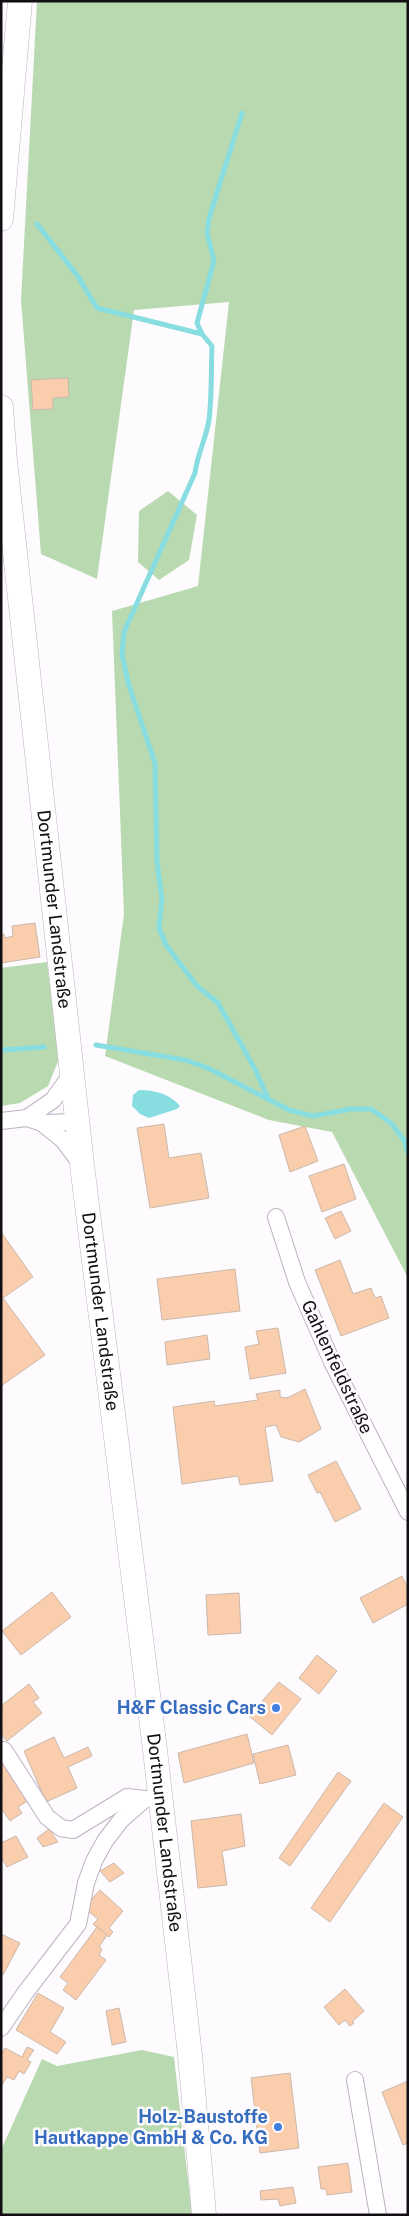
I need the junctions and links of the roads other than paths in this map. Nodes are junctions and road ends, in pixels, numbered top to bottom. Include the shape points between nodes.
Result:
1 (20, 1) edge
2 (1, 219) edge
3 (1, 407) edge
4 (73, 1072) junction
5 (26, 1118) junction
6 (1, 1121) edge
7 (78, 1122) junction
8 (42, 1123) junction
9 (82, 1165) junction
10 (276, 1217) dead end
11 (408, 1512) edge
12 (4, 1750) dead end
13 (153, 1798) junction
14 (1, 2028) edge
15 (355, 2080) dead end
16 (204, 2215) edge
17 (378, 2215) edge

1 - 2 main road
3 - 4 main road, Dortmunder Landstraße
4 - 5 street via 53,1100
4 - 7 main road, Dortmunder Landstraße
5 - 6 street
5 - 8 street
7 - 8 street
7 - 9 main road, Dortmunder Landstraße
8 - 9 street via 63,1140
9 - 13 main road, Dortmunder Landstraße
10 - 11 street, Gahlenfeldstraße via 297,1282
12 - 13 street via 47,1817 61,1828 73,1830 127,1797
13 - 14 street via 122,1820 105,1841 86,1883 78,1924
13 - 16 main road, Dortmunder Landstraße via 190,2055
15 - 17 street

